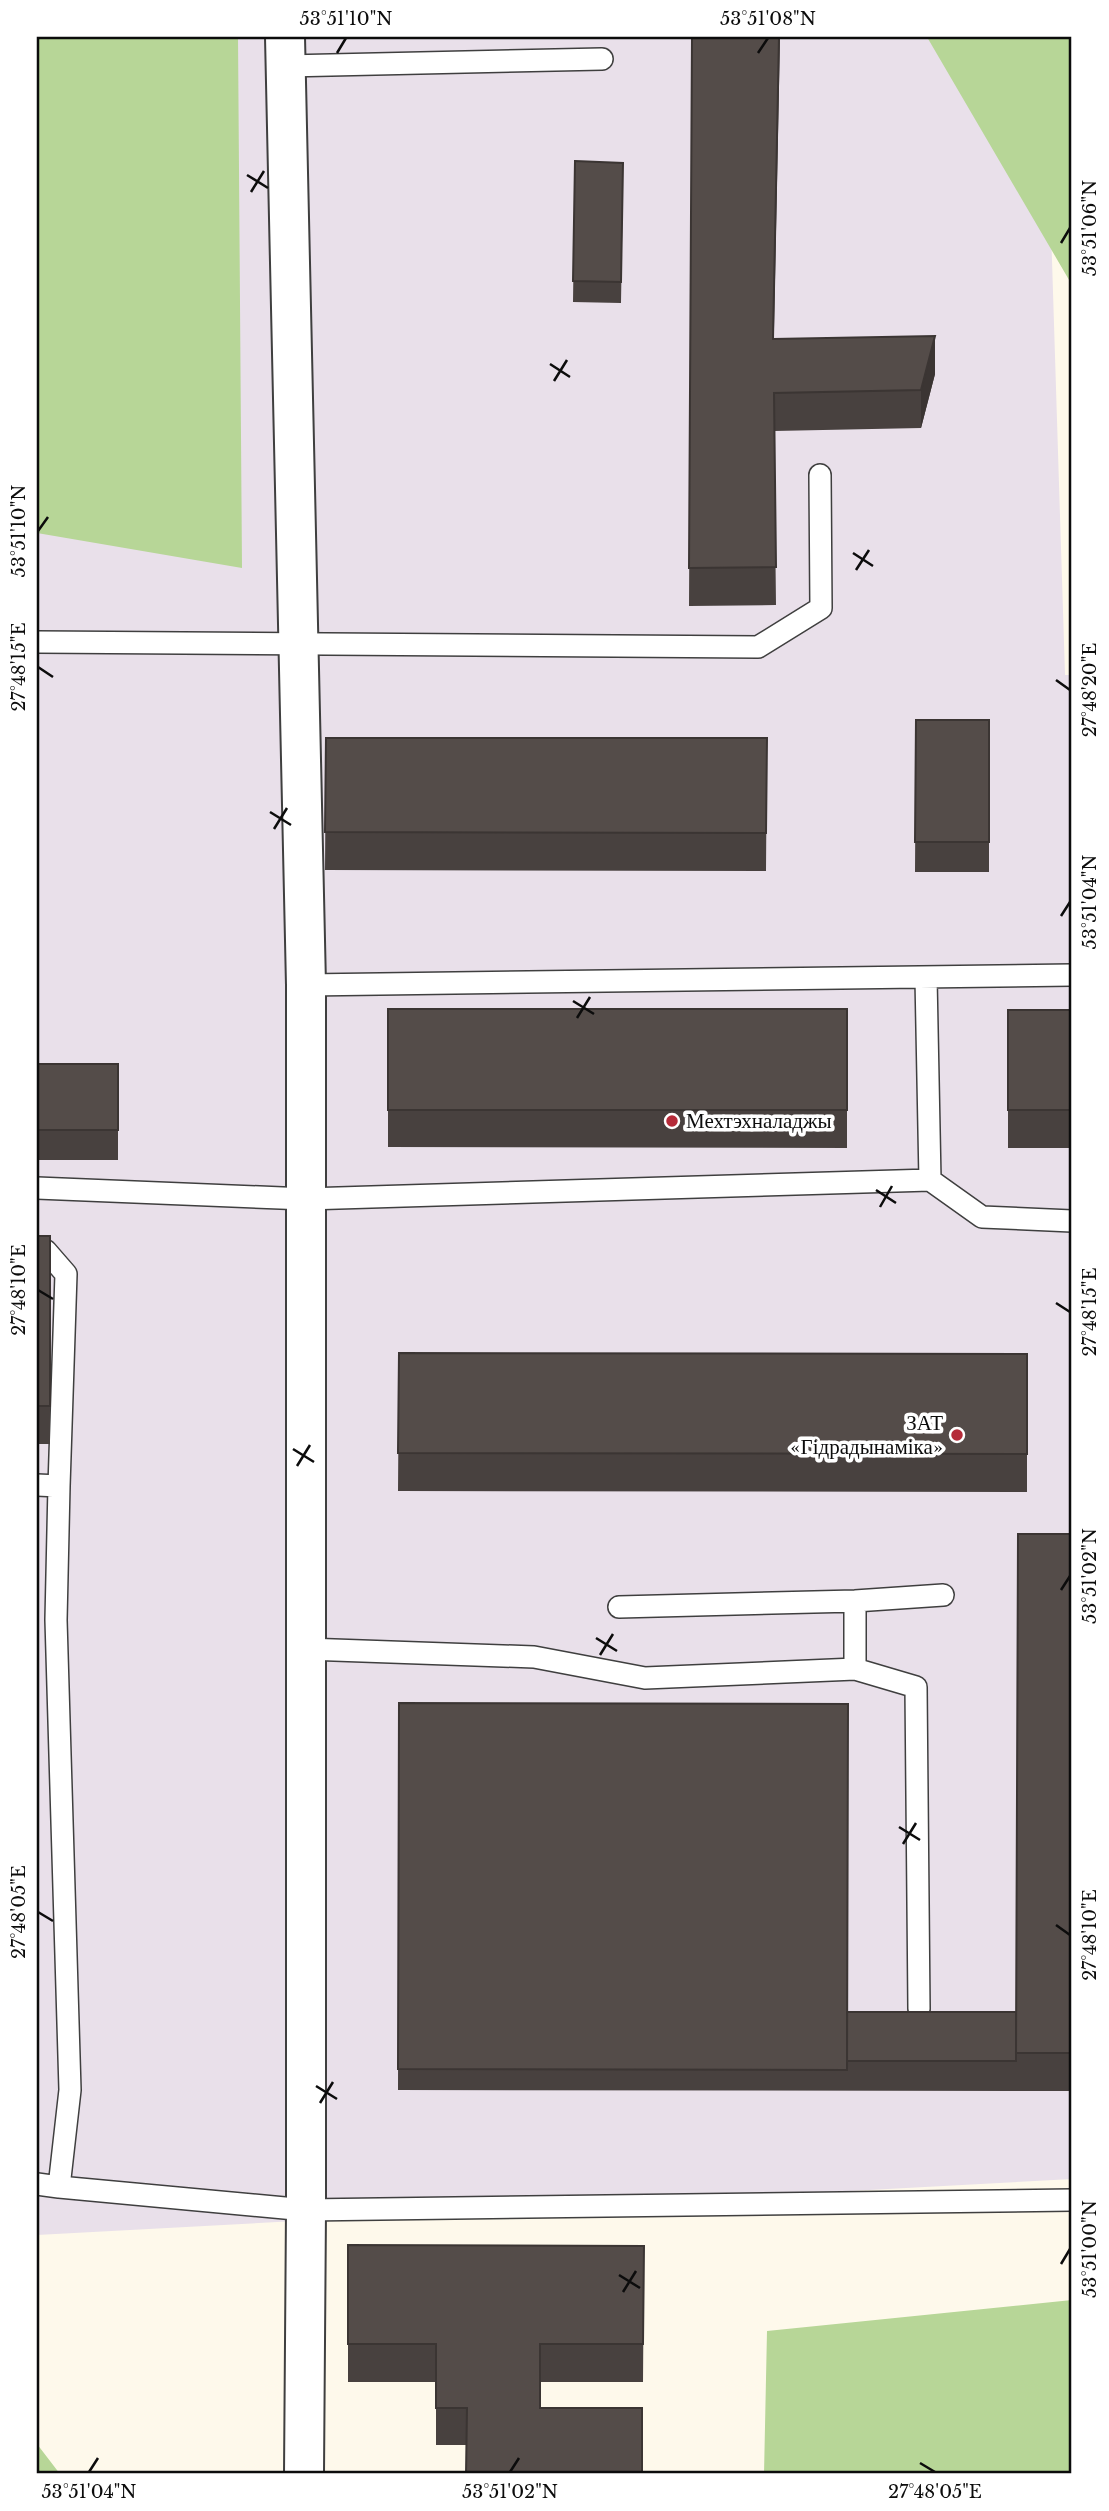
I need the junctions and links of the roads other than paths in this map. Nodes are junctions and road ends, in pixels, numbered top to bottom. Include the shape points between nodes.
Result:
1 (285, 52) edge
2 (602, 60) dead end
3 (820, 475) dead end
4 (37, 642) edge
5 (298, 643) junction
6 (1072, 975) edge
7 (926, 978) junction
8 (306, 985) junction
9 (930, 1180) junction
10 (37, 1188) edge
11 (306, 1199) junction
12 (1072, 1221) edge
13 (37, 1250) edge
14 (37, 1485) edge
15 (59, 1486) junction
16 (943, 1595) dead end
17 (855, 1601) junction
18 (619, 1607) dead end
19 (306, 1649) junction
20 (855, 1669) junction
21 (919, 2009) edge
22 (37, 2184) edge
23 (59, 2187) junction
24 (1072, 2200) edge
25 (306, 2210) junction
26 (304, 2474) edge

1 - 2 lane
1 - 5 street
3 - 5 lane via 821,608 758,647
4 - 5 lane
5 - 8 street
6 - 7 lane
7 - 8 lane
7 - 9 lane
8 - 11 street
9 - 11 lane
9 - 12 lane via 982,1217
10 - 11 lane
11 - 19 street
13 - 15 lane via 46,1251 66,1274
14 - 15 lane
15 - 23 lane via 57,1620 70,2090
16 - 17 lane
17 - 18 lane
17 - 20 lane
19 - 20 lane via 534,1657 645,1678
19 - 25 street
20 - 21 lane via 916,1687
22 - 23 lane
23 - 25 lane
24 - 25 lane
25 - 26 street

